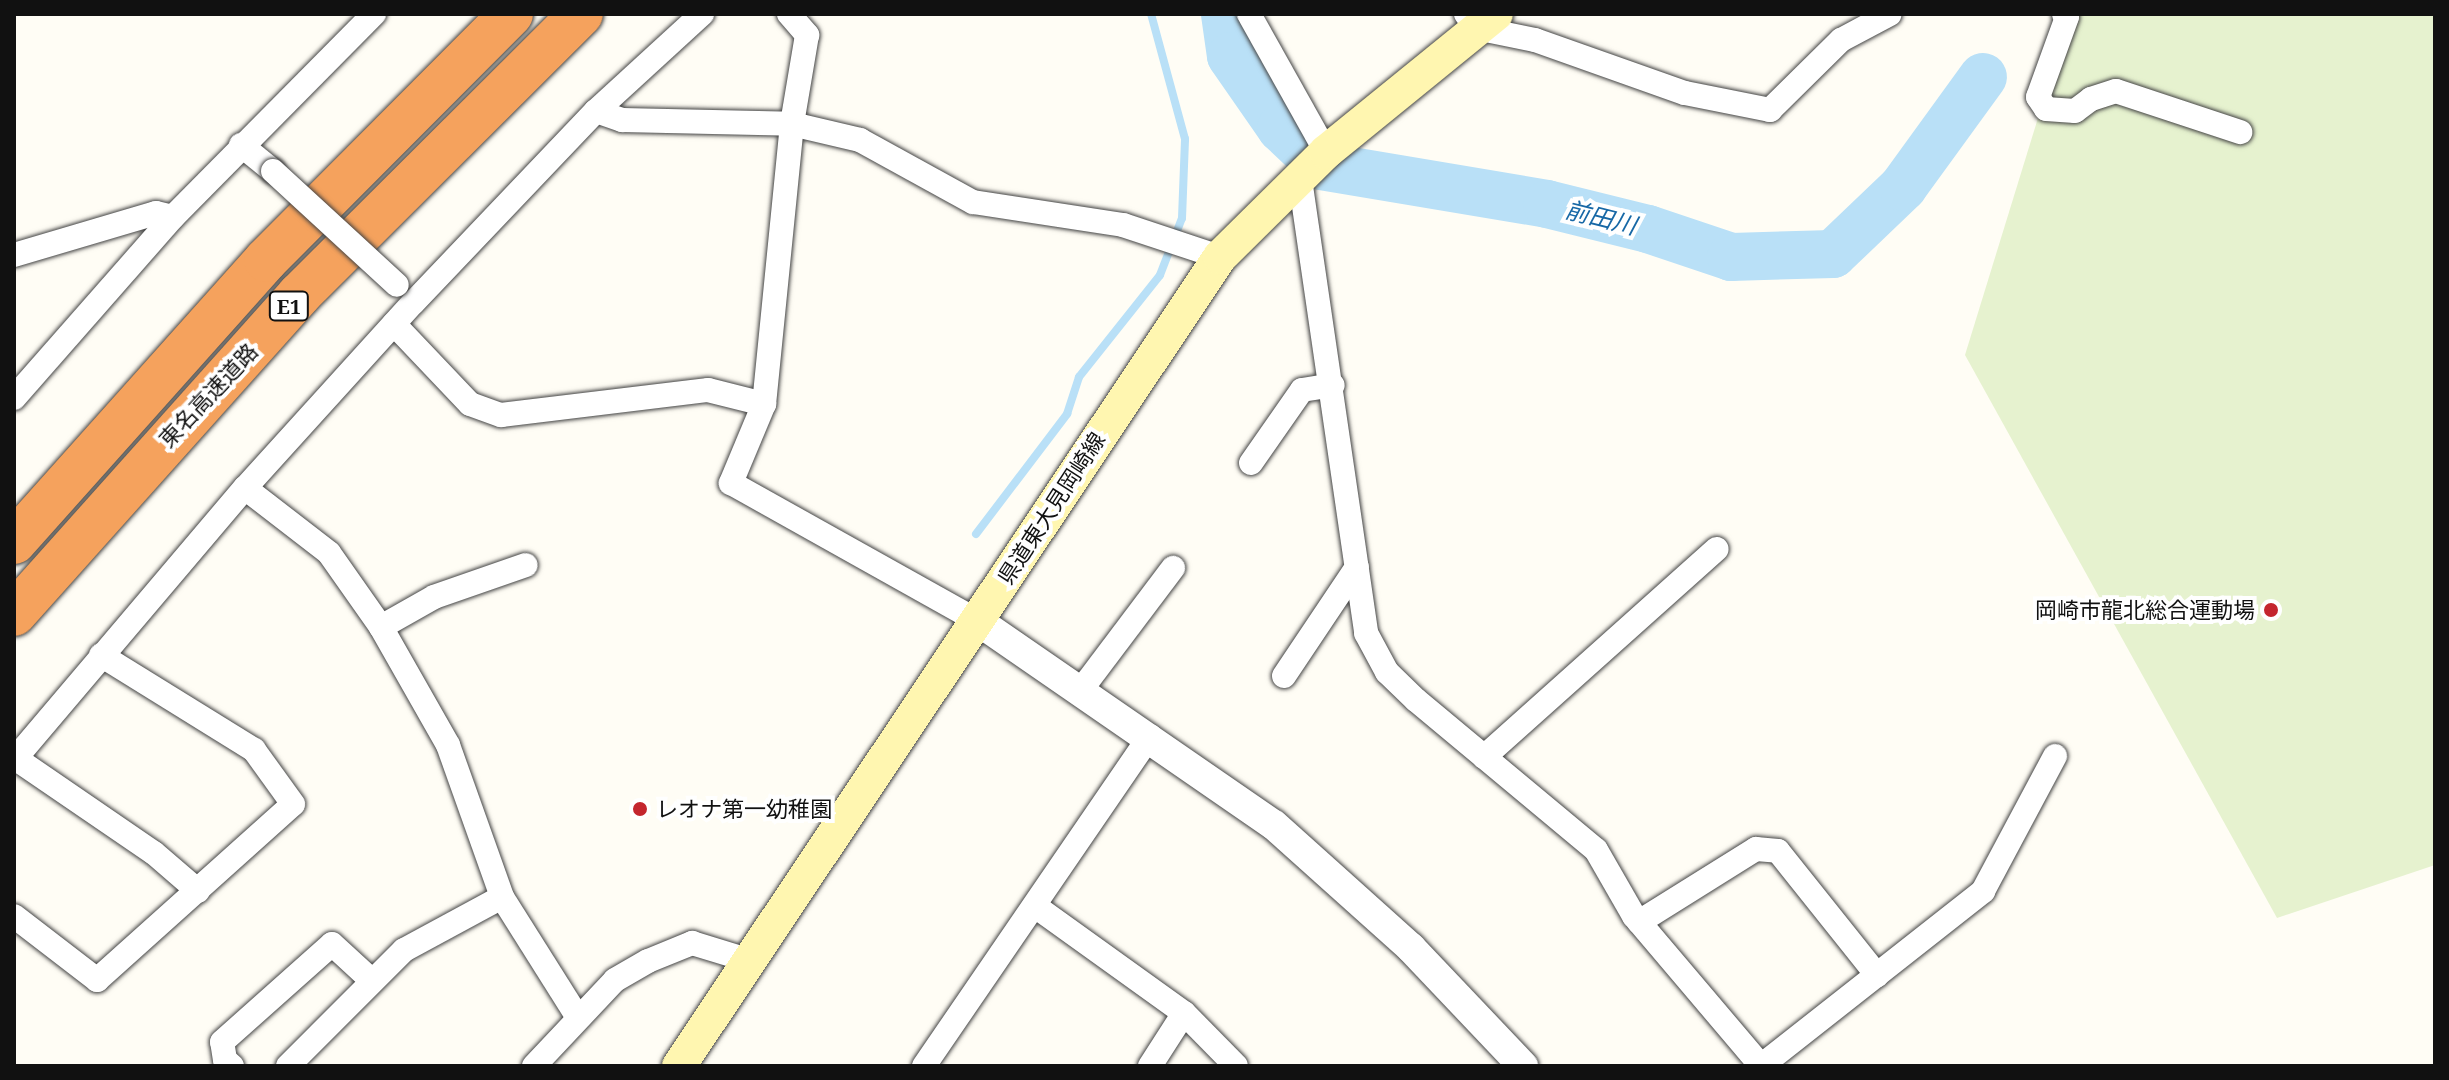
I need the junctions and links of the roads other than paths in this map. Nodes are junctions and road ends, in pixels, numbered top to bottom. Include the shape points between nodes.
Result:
1 (374, 14) edge
2 (511, 14) edge
3 (581, 14) edge
4 (702, 14) edge
5 (789, 14) edge
6 (1249, 14) edge
7 (1890, 14) edge
8 (2064, 14) edge
9 (1479, 19) edge
10 (596, 111) junction
11 (792, 124) junction
12 (2240, 132) dead end
13 (241, 145) junction
14 (1326, 152) junction
15 (1300, 179) junction
16 (173, 217) junction
17 (14, 255) edge
18 (1220, 257) junction
19 (405, 294) junction
20 (394, 324) junction
21 (1333, 385) junction
22 (14, 398) edge
23 (764, 404) junction
24 (1251, 463) dead end
25 (245, 488) junction
26 (14, 542) edge
27 (1717, 549) dead end
28 (526, 565) dead end
29 (1357, 567) junction
30 (1173, 568) dead end
31 (14, 614) edge
32 (978, 621) junction
33 (381, 627) junction
34 (101, 655) junction
35 (1284, 676) dead end
36 (1081, 690) junction
37 (1150, 736) junction
38 (2055, 756) dead end
39 (1484, 757) junction
40 (15, 759) edge
41 (198, 891) junction
42 (502, 897) junction
43 (1035, 906) junction
44 (14, 916) edge
45 (1639, 922) junction
46 (751, 961) junction
47 (1877, 975) junction
48 (371, 980) junction
49 (1184, 1013) junction
50 (577, 1016) junction
51 (232, 1066) edge
52 (288, 1066) edge
53 (534, 1066) edge
54 (679, 1066) edge
55 (924, 1066) edge
56 (1150, 1066) edge
57 (1236, 1066) edge
58 (1523, 1066) edge
59 (1761, 1066) edge

1 - 13 street
2 - 26 highway, E1 via 266,260
3 - 31 highway, 東名高速道路 / E1 via 299,295
4 - 10 street
5 - 11 street via 807,35
6 - 14 street
7 - 9 street via 1841,40 1770,110 1685,93
8 - 12 street via 2038,97 2046,109 2075,111 2116,91
9 - 14 main road, 県道東大見岡崎線
10 - 11 street via 622,120
10 - 19 street
11 - 18 street via 860,140 973,202 1123,225
11 - 23 street
13 - 16 street
13 - 19 street, bridge
14 - 15 main road, 県道東大見岡崎線
15 - 18 main road, 県道東大見岡崎線
15 - 21 street
16 - 17 street via 156,213
16 - 22 street
18 - 32 main road, 県道東大見岡崎線
19 - 20 street
20 - 23 street via 470,404 501,415 708,390
20 - 25 street
21 - 24 street via 1302,390
21 - 29 street
23 - 32 street via 731,483
25 - 33 street via 329,553
25 - 34 street
27 - 39 street
28 - 33 street via 434,597
29 - 35 street
29 - 39 street via 1366,633 1387,672
30 - 36 street
32 - 36 street
32 - 46 main road, 県道東大見岡崎線
33 - 42 street via 448,745
34 - 40 street
34 - 41 street via 254,750 293,804
36 - 37 street
37 - 43 street
37 - 58 street via 1274,825 1411,948
38 - 47 street via 1983,891
39 - 45 street via 1596,850
40 - 41 street via 154,853
41 - 44 street via 97,980
42 - 48 street via 404,950
42 - 50 street
43 - 49 street
43 - 55 street
45 - 47 street via 1756,849 1778,851
45 - 59 street
46 - 50 street via 692,943 615,980
46 - 54 main road, 県道東大見岡崎線
47 - 59 street
48 - 51 street via 332,944 222,1042 225,1060
48 - 52 street
49 - 56 street
49 - 57 street
50 - 53 street

